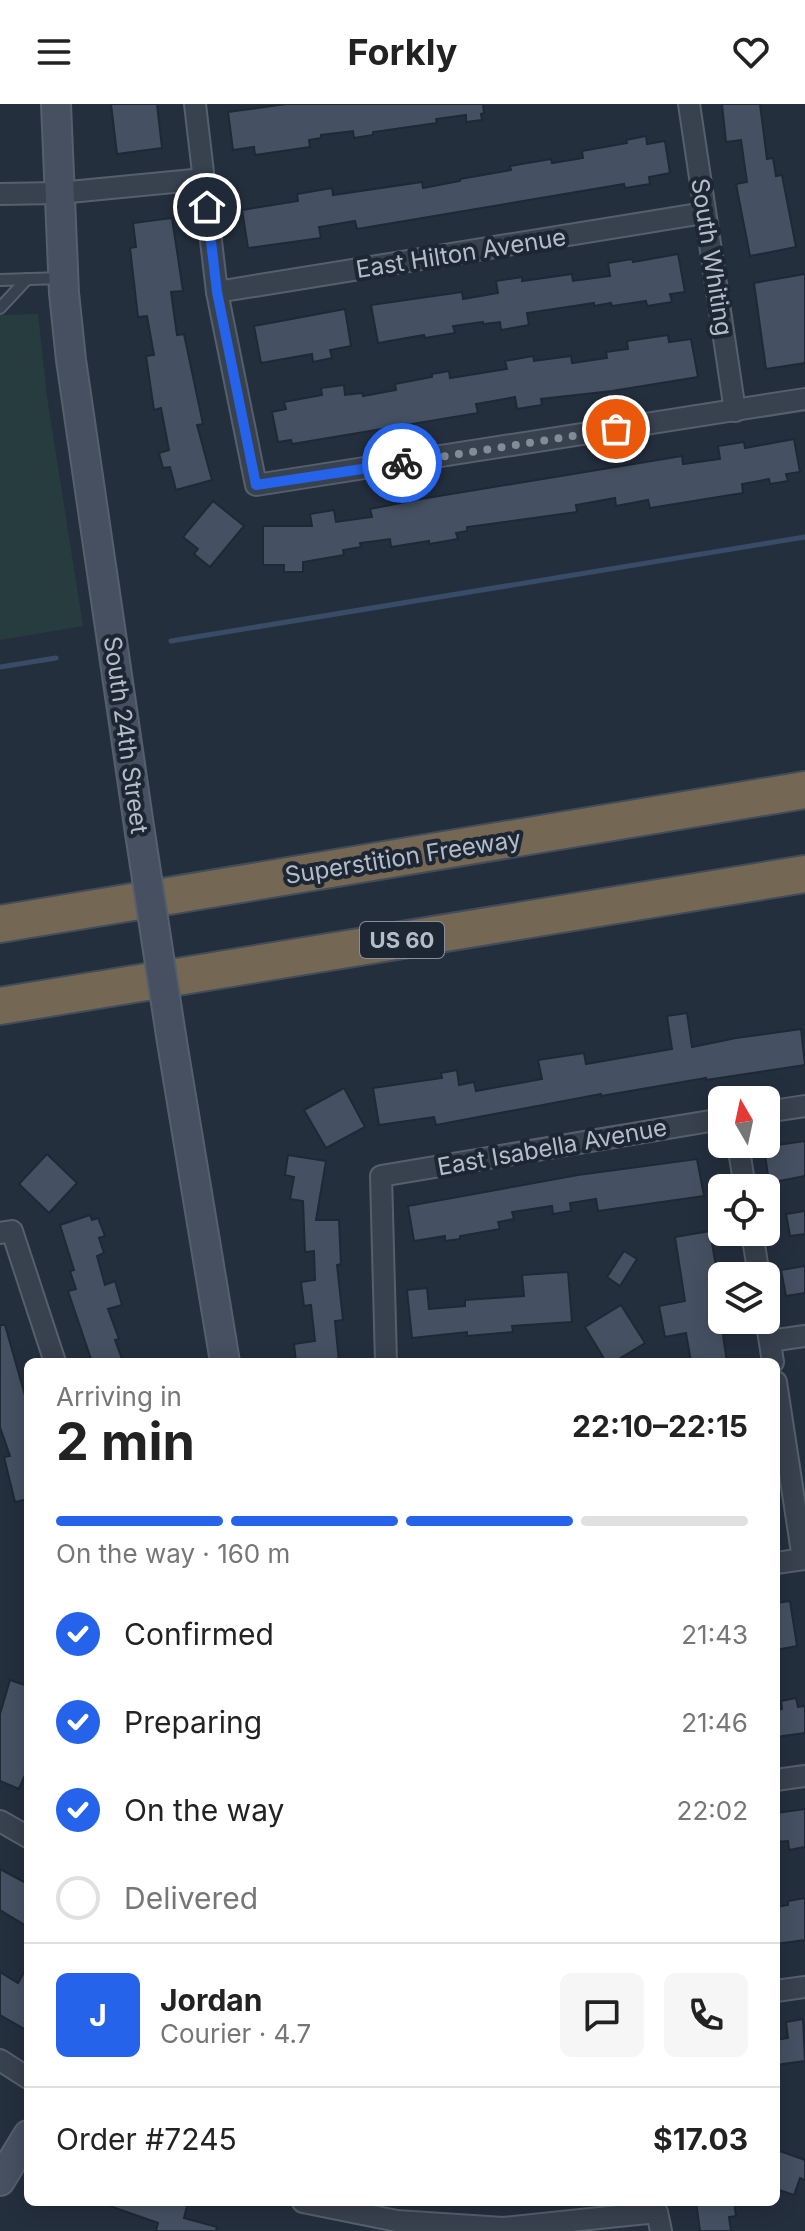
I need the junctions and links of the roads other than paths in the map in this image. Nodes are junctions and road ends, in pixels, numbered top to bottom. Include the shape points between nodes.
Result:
1 (56, 104) edge
2 (195, 104) edge
3 (689, 104) edge
4 (204, 179) junction
5 (59, 193) junction
6 (0, 194) edge
7 (704, 213) junction
8 (63, 278) junction
9 (27, 279) junction
10 (0, 280) edge
11 (217, 292) junction
12 (0, 308) edge
13 (805, 399) edge
14 (735, 411) junction
15 (805, 790) edge
16 (805, 874) edge
17 (0, 924) edge
18 (0, 1006) edge
19 (805, 1106) edge
20 (780, 1110) edge
21 (708, 1121) edge
22 (6, 1232) edge
23 (769, 1334) edge
24 (805, 1336) edge
25 (770, 1341) junction
26 (53, 1358) edge
27 (224, 1358) edge
28 (386, 1358) edge
29 (772, 1358) edge
30 (780, 1407) edge
31 (804, 1559) edge
32 (780, 1562) edge
33 (805, 1776) edge
34 (780, 1779) edge
35 (0, 1821) edge
36 (24, 1835) edge
37 (805, 1987) edge
38 (780, 1990) edge
39 (0, 2060) edge
40 (24, 2075) edge
41 (24, 2142) edge
42 (0, 2181) edge
43 (323, 2206) edge
44 (661, 2231) edge

1 - 5 street, South 24th Street
2 - 4 street
3 - 7 street, South Whiting
4 - 5 street
4 - 11 street
5 - 6 street
5 - 8 street, South 24th Street
7 - 11 street, East Hilton Avenue
7 - 14 street, South Whiting
8 - 9 lane
8 - 27 street, South 24th Street, bridge via 140,833
9 - 10 lane
9 - 12 lane
11 - 14 street via 256,485
13 - 14 street
15 - 17 highway, Superstition Freeway
16 - 18 highway, US 60
19 - 20 street
21 - 28 street, East Isabella Avenue via 381,1176
22 - 26 street
23 - 25 street
24 - 25 street
25 - 29 street
30 - 31 street
31 - 32 street
33 - 34 street
35 - 36 street
37 - 38 street
39 - 40 street
41 - 42 street
43 - 44 street via 397,2221 503,2228 657,2212

